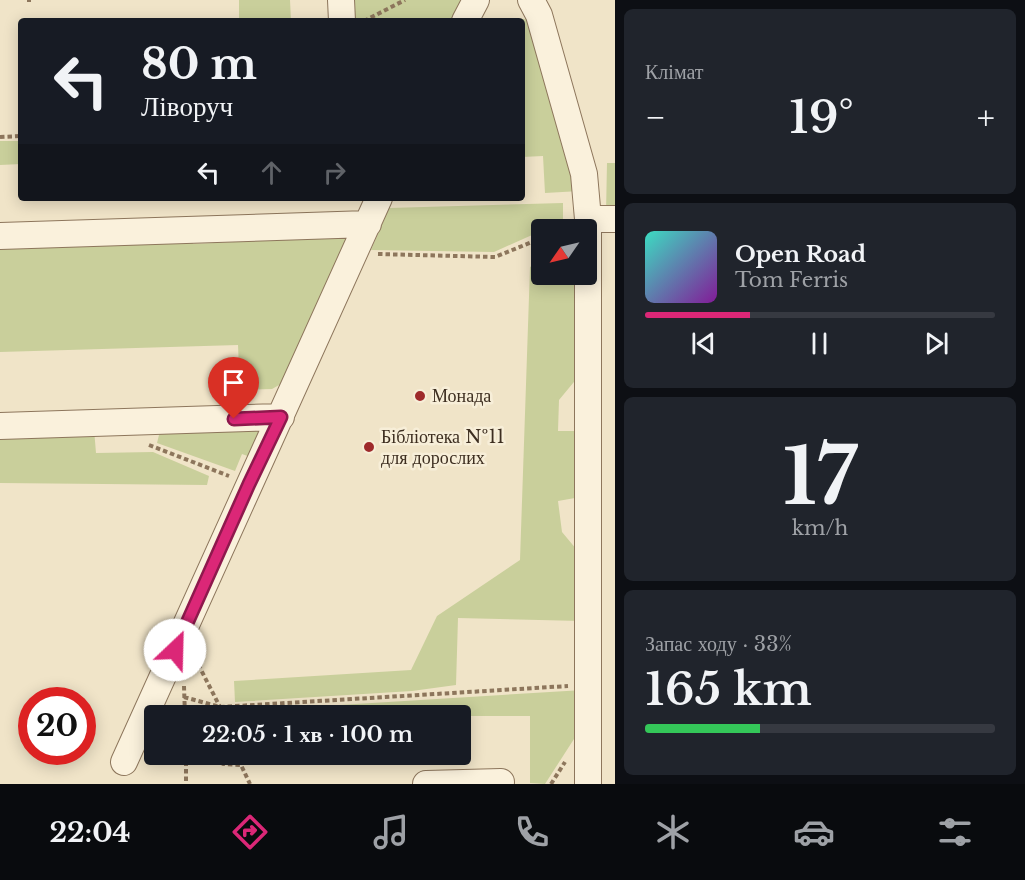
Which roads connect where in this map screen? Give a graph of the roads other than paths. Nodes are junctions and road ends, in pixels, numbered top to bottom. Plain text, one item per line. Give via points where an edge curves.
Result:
1 (341, 0) edge
2 (476, 0) edge
3 (531, 0) edge
4 (342, 18) edge
5 (467, 18) edge
6 (379, 201) edge
7 (588, 219) edge
8 (597, 219) edge
9 (615, 219) edge
10 (368, 224) junction
11 (0, 236) edge
12 (588, 285) edge
13 (281, 417) junction
14 (0, 426) edge
15 (124, 762) dead end
16 (501, 782) dead end
17 (426, 784) edge
18 (588, 784) edge

1 - 4 lane
2 - 5 lane
3 - 7 lane via 539,15 584,174
6 - 10 lane
8 - 9 lane
10 - 11 lane
10 - 13 lane
12 - 18 lane
13 - 14 lane
13 - 15 lane
16 - 17 lane

